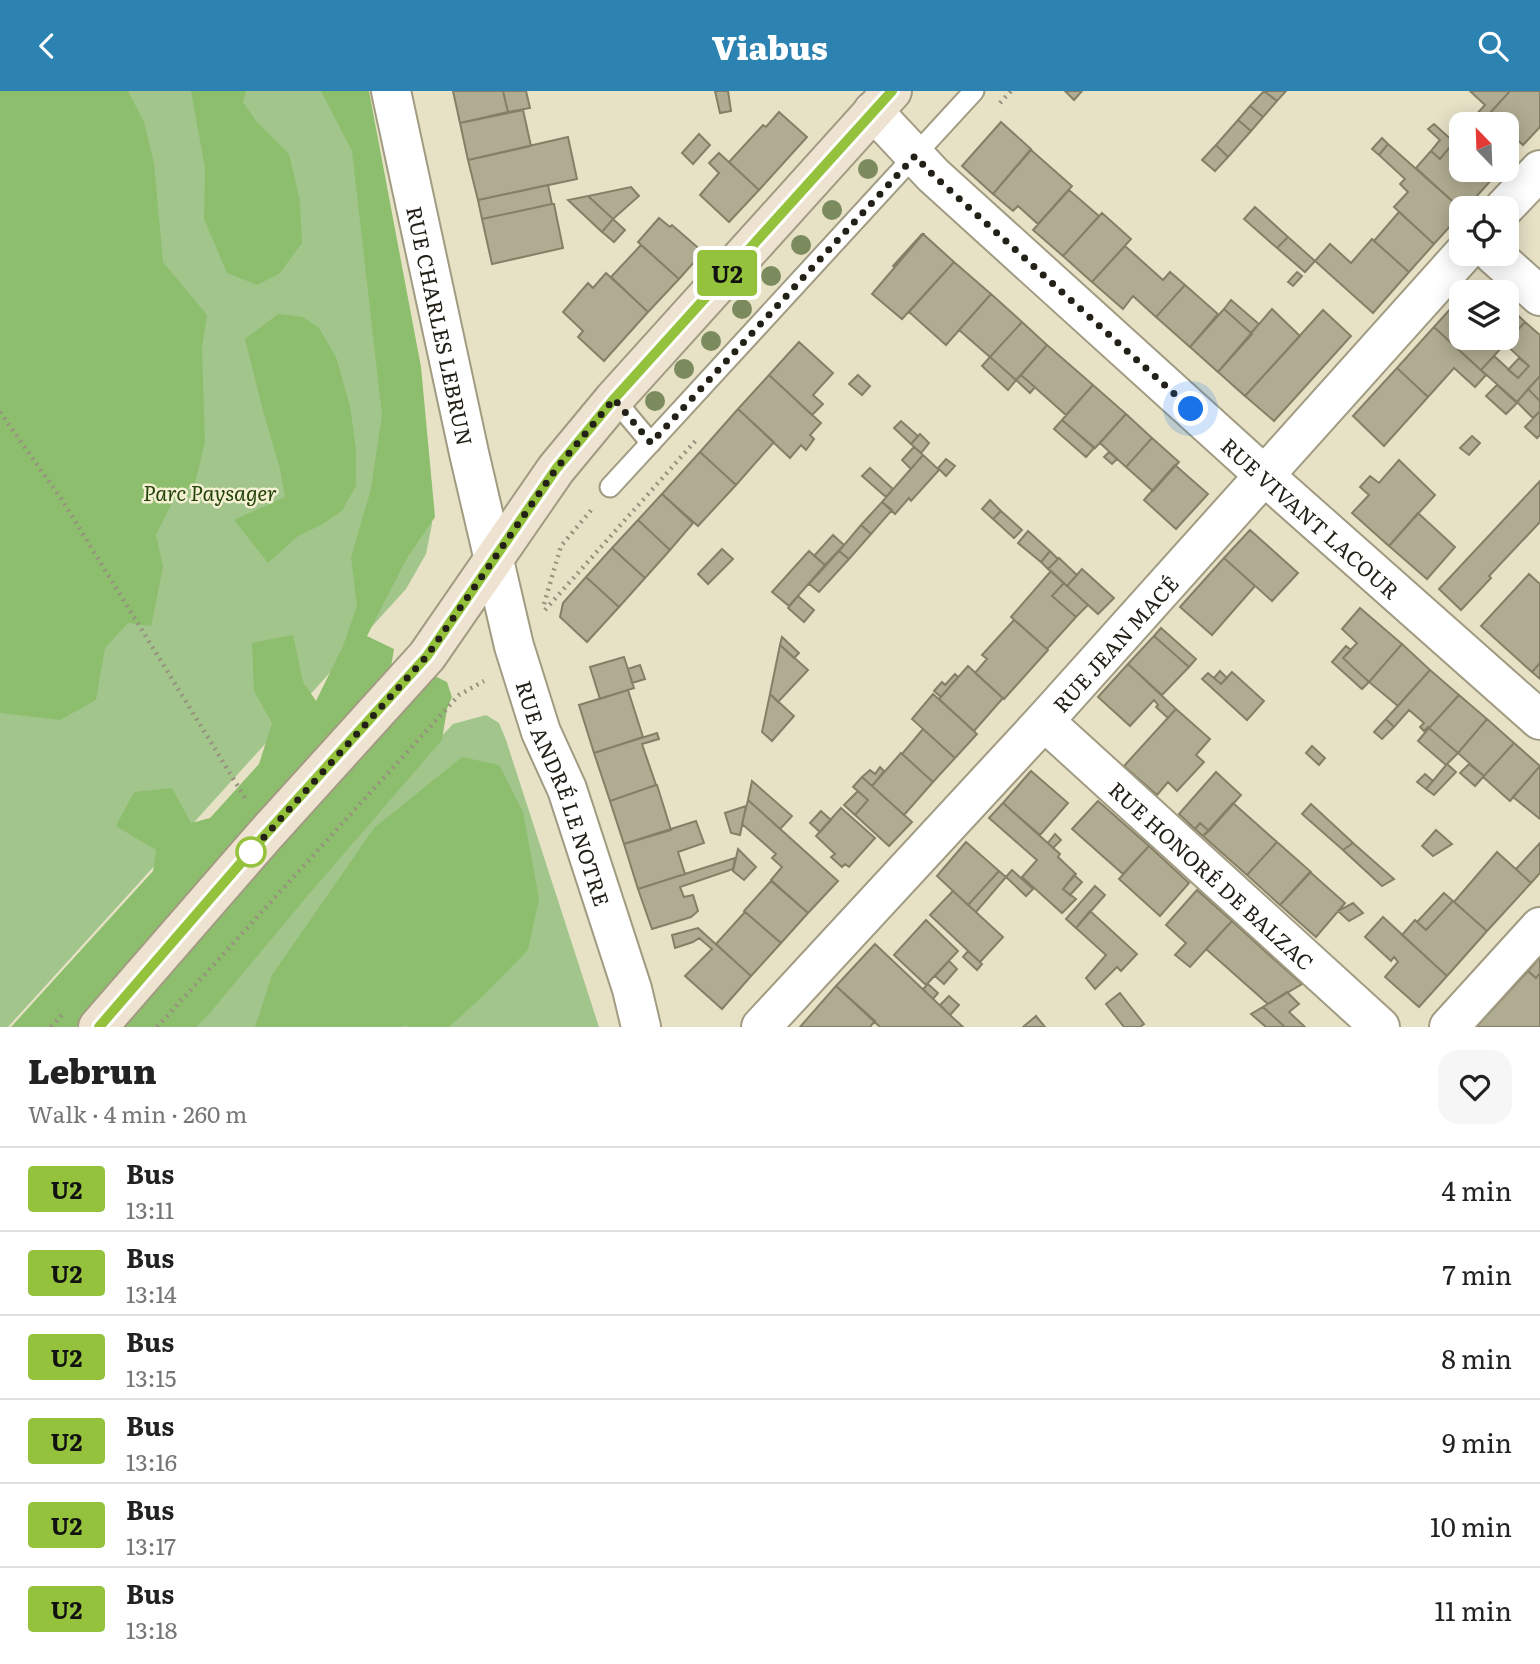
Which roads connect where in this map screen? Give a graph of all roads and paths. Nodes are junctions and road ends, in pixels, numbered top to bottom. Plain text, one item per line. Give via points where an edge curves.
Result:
1 (391, 91) edge
2 (974, 91) edge
3 (882, 101) edge
4 (915, 156) junction
5 (1540, 170) edge
6 (1515, 196) edge
7 (1452, 266) edge
8 (1506, 266) edge
9 (1540, 296) edge
10 (614, 399) junction
11 (0, 412) edge
12 (651, 443) junction
13 (1264, 475) junction
14 (610, 487) joint
15 (493, 559) junction
16 (541, 615) dead end
17 (484, 681) dead end
18 (1540, 720) edge
19 (1044, 721) junction
20 (265, 835) junction
21 (1540, 927) edge
22 (98, 1027) edge
23 (156, 1027) edge
24 (641, 1027) edge
25 (761, 1027) edge
26 (1380, 1027) edge
27 (1449, 1027) edge

1 - 15 street, RUE CHARLES LEBRUN
2 - 4 lane
3 - 4 street, RUE VIVANT LACOUR
3 - 10 main road
4 - 12 lane
4 - 13 street, RUE VIVANT LACOUR
5 - 6 street
7 - 13 street, RUE JEAN MACÉ
8 - 9 street
10 - 12 lane
10 - 15 main road via 563,460
11 - 20 path via 62,500
12 - 14 lane
13 - 18 street, RUE VIVANT LACOUR
13 - 19 street, RUE JEAN MACÉ
14 - 16 path via 561,547
15 - 20 main road via 427,656
15 - 24 street, RUE ANDRÉ LE NOTRE via 517,659 541,732 567,789
17 - 23 path via 459,695
19 - 25 street, RUE JEAN MACÉ
19 - 26 street, RUE HONORÉ DE BALZAC
20 - 22 main road
21 - 27 street

